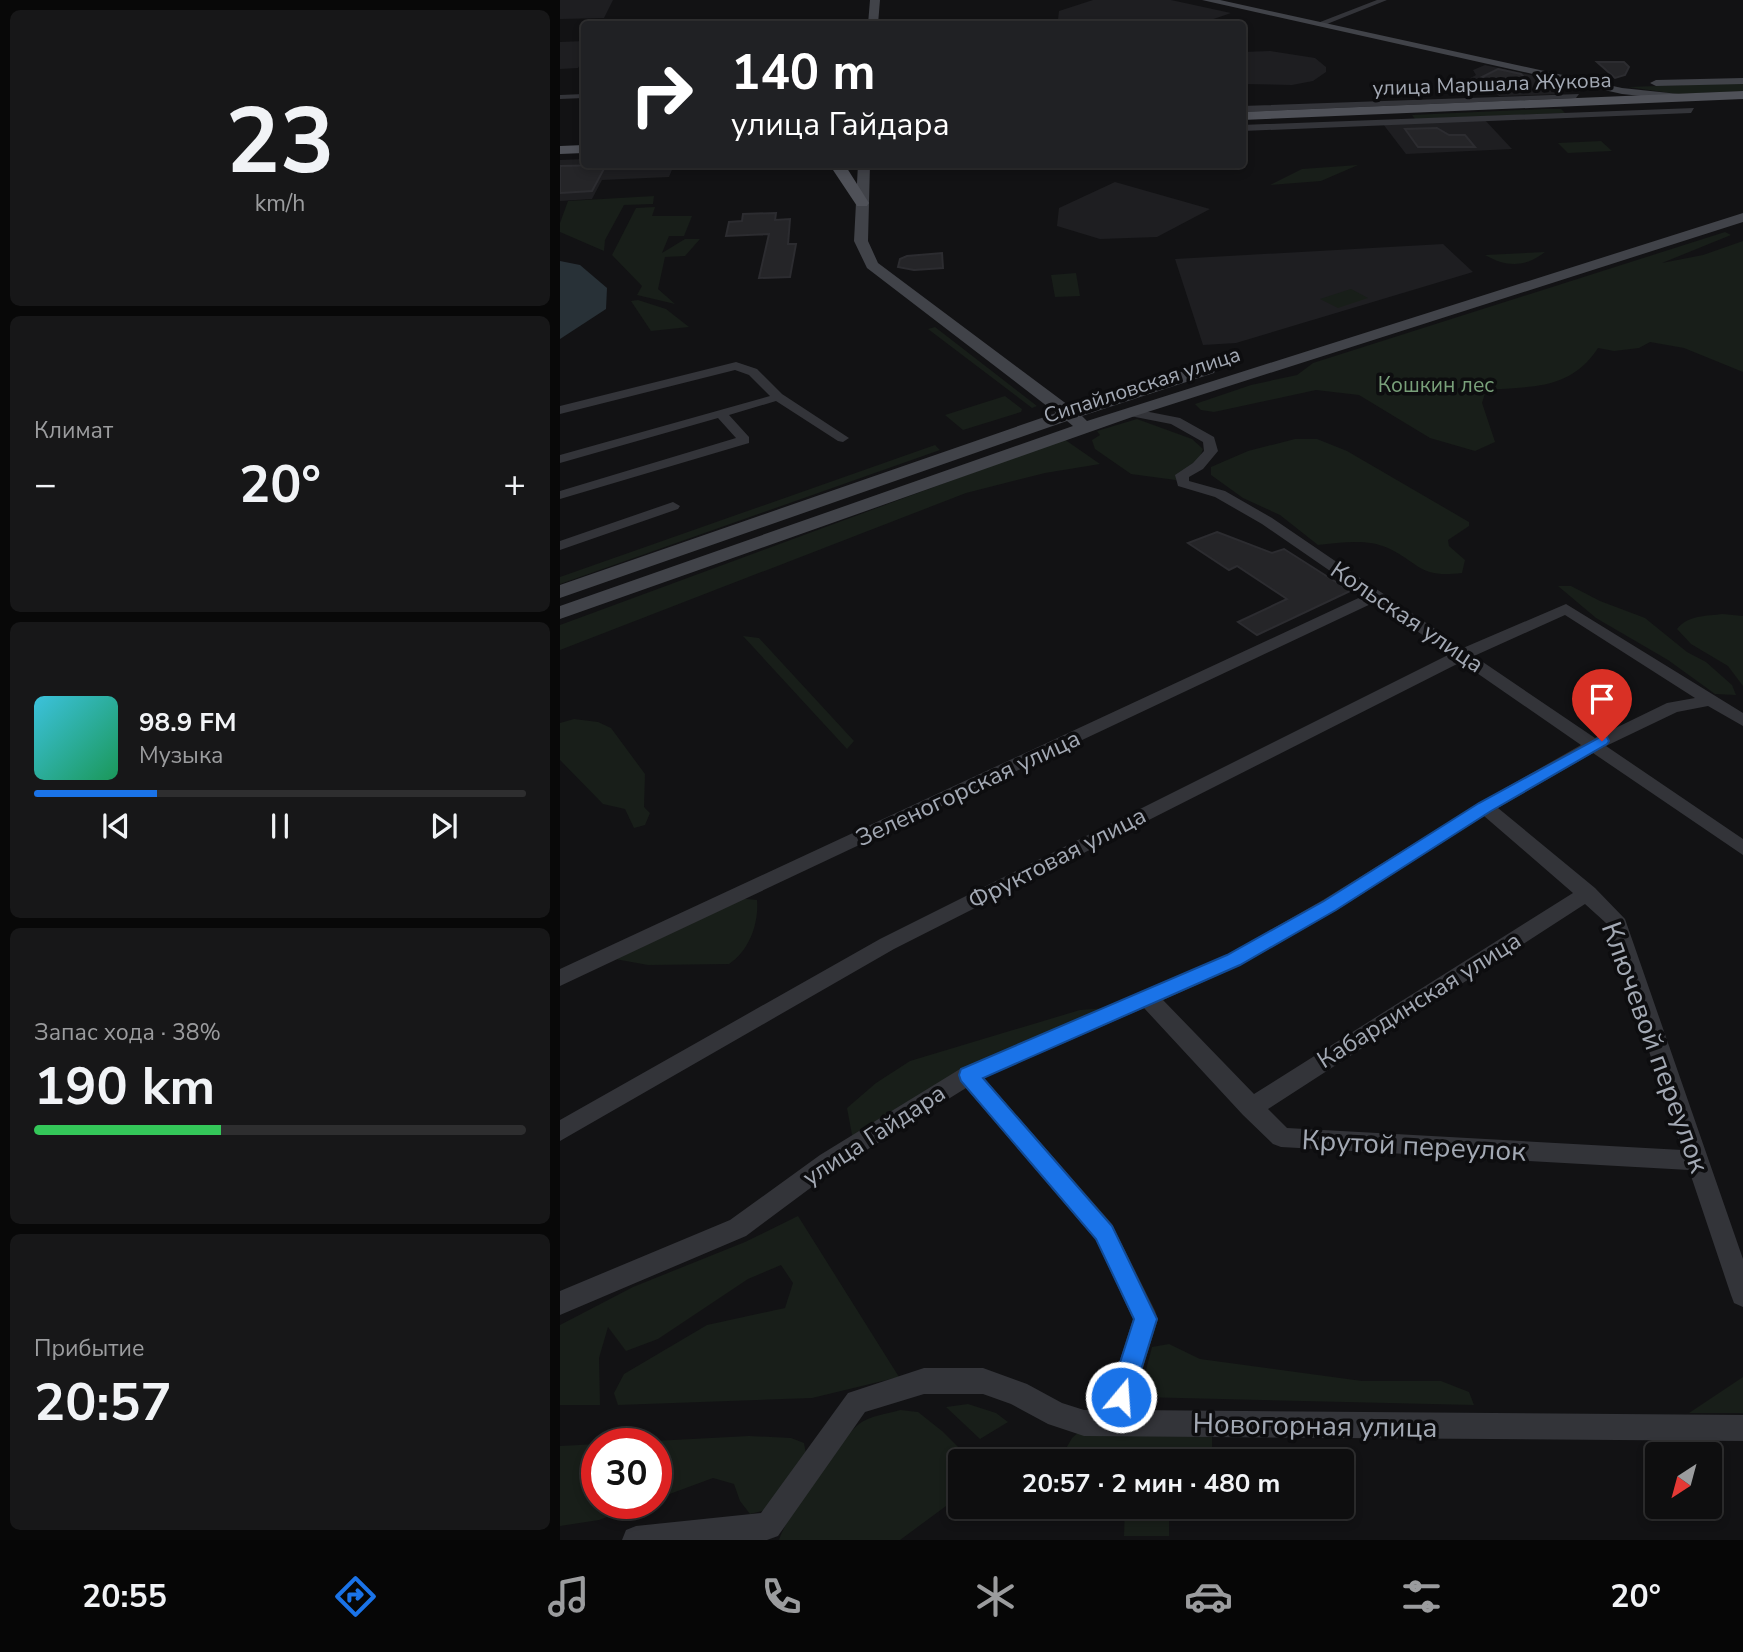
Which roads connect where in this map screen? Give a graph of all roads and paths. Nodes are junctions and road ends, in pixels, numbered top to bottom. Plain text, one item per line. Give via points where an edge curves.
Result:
1 (874, 0) edge
2 (1210, 0) edge
3 (1384, 0) edge
4 (873, 21) edge
5 (1319, 24) junction
6 (1551, 75) junction
7 (1743, 81) edge
8 (1597, 85) junction
9 (581, 96) edge
10 (560, 97) edge
11 (1683, 97) junction
12 (1743, 97) edge
13 (1580, 101) junction
14 (1246, 109) edge
15 (1691, 110) dead end
16 (1246, 118) edge
17 (1246, 128) edge
18 (581, 147) edge
19 (560, 148) edge
20 (841, 168) edge
21 (863, 168) edge
22 (862, 203) junction
23 (1743, 203) edge
24 (1743, 217) edge
25 (1354, 323) dead end
26 (1225, 363) dead end
27 (778, 397) junction
28 (560, 410) edge
29 (1129, 412) junction
30 (720, 413) junction
31 (1077, 420) junction
32 (843, 438) dead end
33 (560, 459) edge
34 (560, 495) edge
35 (673, 506) dead end
36 (560, 546) edge
37 (560, 592) edge
38 (1376, 596) junction
39 (560, 613) edge
40 (1462, 655) junction
41 (1709, 701) junction
42 (1743, 721) edge
43 (1594, 745) junction
44 (1485, 807) junction
45 (1743, 848) edge
46 (1588, 893) junction
47 (560, 978) edge
48 (1148, 998) junction
49 (968, 1075) junction
50 (1251, 1108) junction
51 (560, 1131) edge
52 (1699, 1161) junction
53 (1743, 1295) edge
54 (560, 1303) edge
55 (1113, 1423) junction
56 (1743, 1428) edge
57 (767, 1533) edge
58 (636, 1540) edge

1 - 4 main road
2 - 5 main road
3 - 5 street
5 - 6 main road
6 - 8 main road
6 - 13 main road
7 - 8 main road
8 - 11 main road
8 - 13 main road
9 - 10 street
11 - 12 main road, улица Маршала Жукова
11 - 13 main road, улица Маршала Жукова
12 - 13 main road, улица Маршала Жукова
13 - 14 street via 1493,99
13 - 15 street
13 - 16 main road, улица Маршала Жукова
13 - 17 street
18 - 19 main road
20 - 22 main road
21 - 22 main road
22 - 31 main road via 861,241 872,265
23 - 25 main road
24 - 29 main road, Сипайловская улица
26 - 31 main road, Сипайловская улица
27 - 28 street via 753,372 736,366
27 - 30 street
27 - 32 street
29 - 31 main road, Сипайловская улица
29 - 38 street, Кольская улица via 1175,421 1209,440 1211,451 1182,475 1183,483 1220,494 1250,510
30 - 33 street
30 - 34 street via 744,440
31 - 37 main road, Сипайловская улица via 961,450
31 - 39 main road, Сипайловская улица
35 - 36 street
38 - 40 street, Кольская улица
38 - 47 street, Зеленогорская улица
40 - 41 street, Фруктовая улица via 1566,608
40 - 43 street, Кольская улица
40 - 51 street, Фруктовая улица via 887,944
41 - 42 street
41 - 43 street, улица Гайдара via 1673,707
43 - 44 street, улица Гайдара
43 - 45 street, Кольская улица
44 - 46 street, Ключевой переулок
44 - 48 street, улица Гайдара via 1234,960
46 - 50 street, Кабардинская улица
46 - 52 street, Ключевой переулок via 1615,919
48 - 49 street, улица Гайдара
48 - 50 street, Крутой переулок
49 - 54 street, улица Гайдара via 828,1162 738,1228
49 - 55 street via 1104,1233 1146,1319
50 - 52 street, Крутой переулок via 1280,1137
52 - 53 street, Ключевой переулок
55 - 56 street, Новогорная улица
55 - 57 street, Новогорная улица via 1065,1419 1018,1392 983,1381 924,1381 857,1402
57 - 58 street

